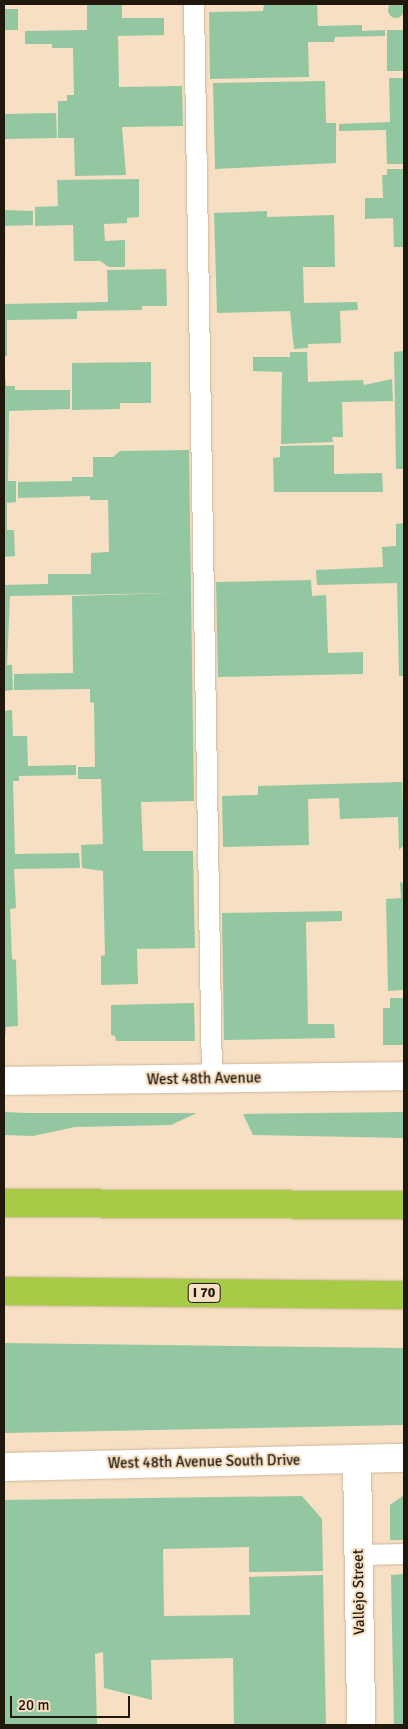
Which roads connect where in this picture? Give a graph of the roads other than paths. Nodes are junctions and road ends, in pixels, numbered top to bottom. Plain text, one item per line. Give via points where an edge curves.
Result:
1 (194, 4) edge
2 (404, 1076) edge
3 (212, 1078) junction
4 (4, 1082) edge
5 (4, 1203) edge
6 (404, 1205) edge
7 (4, 1291) edge
8 (404, 1295) edge
9 (404, 1458) edge
10 (358, 1459) junction
11 (4, 1467) edge
12 (404, 1554) edge
13 (359, 1555) junction
14 (361, 1725) edge

1 - 3 lane
2 - 3 street, West 48th Avenue
3 - 4 street, West 48th Avenue
5 - 6 highway
7 - 8 highway, I 70
9 - 10 street, West 48th Avenue South Drive
10 - 11 street, West 48th Avenue South Drive
10 - 13 street, Vallejo Street
12 - 13 lane
13 - 14 street, Vallejo Street

